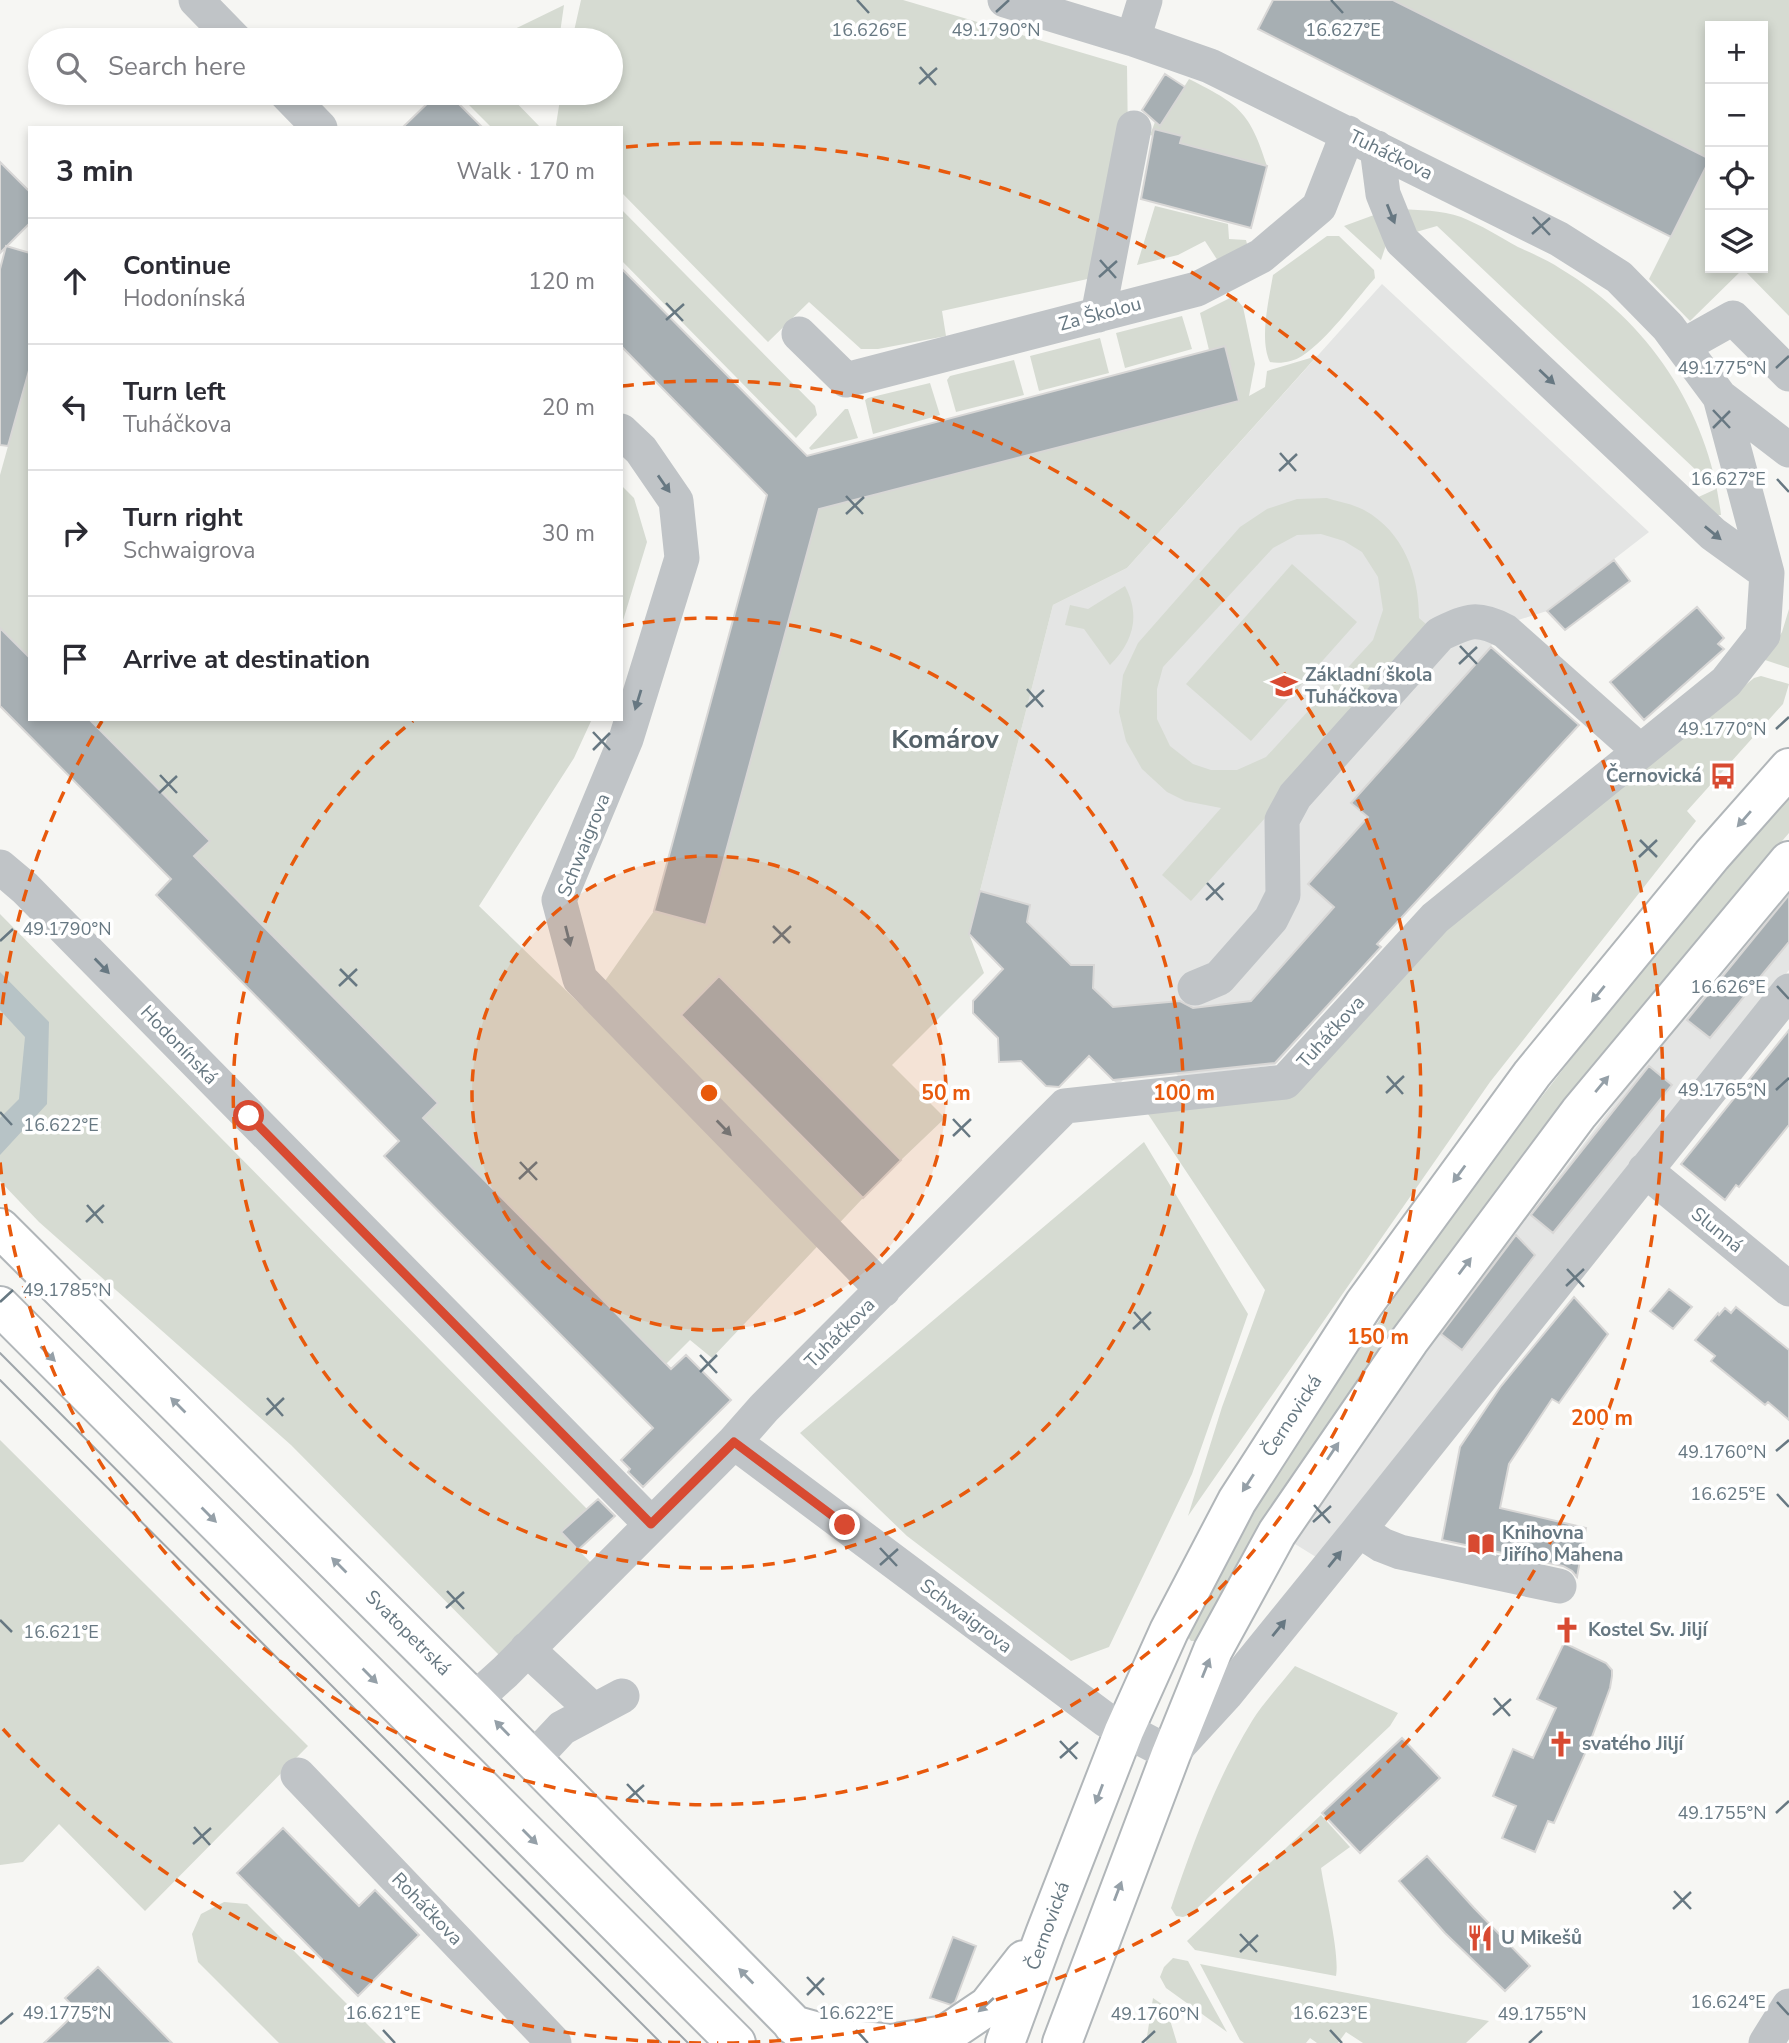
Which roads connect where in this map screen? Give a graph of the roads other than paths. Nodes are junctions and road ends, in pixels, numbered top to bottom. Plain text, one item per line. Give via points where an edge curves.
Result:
1 (196, 0) edge
2 (1005, 0) edge
3 (1145, 0) edge
4 (223, 28) edge
5 (1133, 39) junction
6 (298, 105) edge
7 (318, 126) edge
8 (1134, 128) dead end
9 (1363, 141) junction
10 (1098, 315) junction
11 (799, 334) dead end
12 (1683, 346) junction
13 (1789, 374) edge
14 (1720, 397) junction
15 (623, 433) edge
16 (1789, 450) edge
17 (1767, 573) junction
18 (1640, 751) junction
19 (1789, 768) edge
20 (1789, 861) edge
21 (0, 867) edge
22 (1195, 988) dead end
23 (1789, 991) edge
24 (1645, 1170) junction
25 (0, 1227) edge
26 (1789, 1289) edge
27 (883, 1290) junction
28 (0, 1306) edge
29 (734, 1442) junction
30 (651, 1524) junction
31 (1359, 1530) junction
32 (1559, 1586) dead end
33 (527, 1649) junction
34 (474, 1700) junction
35 (1124, 1731) junction
36 (1171, 1754) junction
37 (533, 1759) junction
38 (298, 1775) dead end
39 (1045, 1934) junction
40 (1099, 1941) junction
41 (1789, 2006) edge
42 (803, 2034) edge
43 (554, 2043) edge
44 (736, 2043) edge
45 (884, 2043) edge
46 (896, 2043) edge
47 (1005, 2043) edge
48 (1062, 2043) edge
49 (1078, 2043) edge
50 (1766, 2043) edge

1 - 4 street
2 - 5 street, Tuháčkova
3 - 5 street
5 - 9 street, Tuháčkova via 1210,66
6 - 7 street
8 - 10 street
9 - 10 street, Za Školou via 1319,207 1261,256 1197,289
9 - 12 street, Tuháčkova via 1569,245 1619,277
9 -> 17 street via 1402,241 1713,534
10 - 11 street, Za Školou via 846,380
12 - 13 street via 1733,318
12 - 14 street, Tuháčkova
14 - 16 street, Tuháčkova
14 - 17 street, Tuháčkova
15 -> 27 street, Schwaigrova via 641,450 676,500 682,558 626,739 559,900 580,979
17 - 18 street, Tuháčkova via 1763,635 1726,682
18 - 22 street via 1505,631 1470,620 1440,634 1295,796 1282,820 1283,895 1271,919 1219,978
18 - 27 street, Tuháčkova via 1435,918 1285,1082 1065,1106
19 -> 35 main road, Černovická via 1532,1074 1364,1304 1237,1501 1169,1631
36 -> 20 main road via 1213,1650 1277,1533 1409,1341 1579,1113
21 -> 30 street, Hodonínská
23 - 24 street
24 - 26 street, Slunná
24 - 31 street
34 -> 25 main road, Svatopetrská
27 - 29 street, Tuháčkova
28 -> 44 main road
29 - 30 street, Tuháčkova
29 - 35 street, Schwaigrova
30 - 33 street, Tuháčkova
31 - 32 street via 1400,1552
36 -> 31 street via 1226,1694
33 - 34 street, Tuháčkova
33 - 37 street via 608,1703 562,1728
37 -> 34 main road, Svatopetrská
35 - 36 street, Schwaigrova
35 -> 39 main road, Černovická
40 -> 36 main road
42 -> 37 main road, Svatopetrská
38 - 43 street, Roháčkova
39 -> 46 main road via 988,2006 945,2035
39 - 47 main road, Černovická
40 - 48 main road
40 - 49 main road
41 - 50 street
42 - 45 main road

